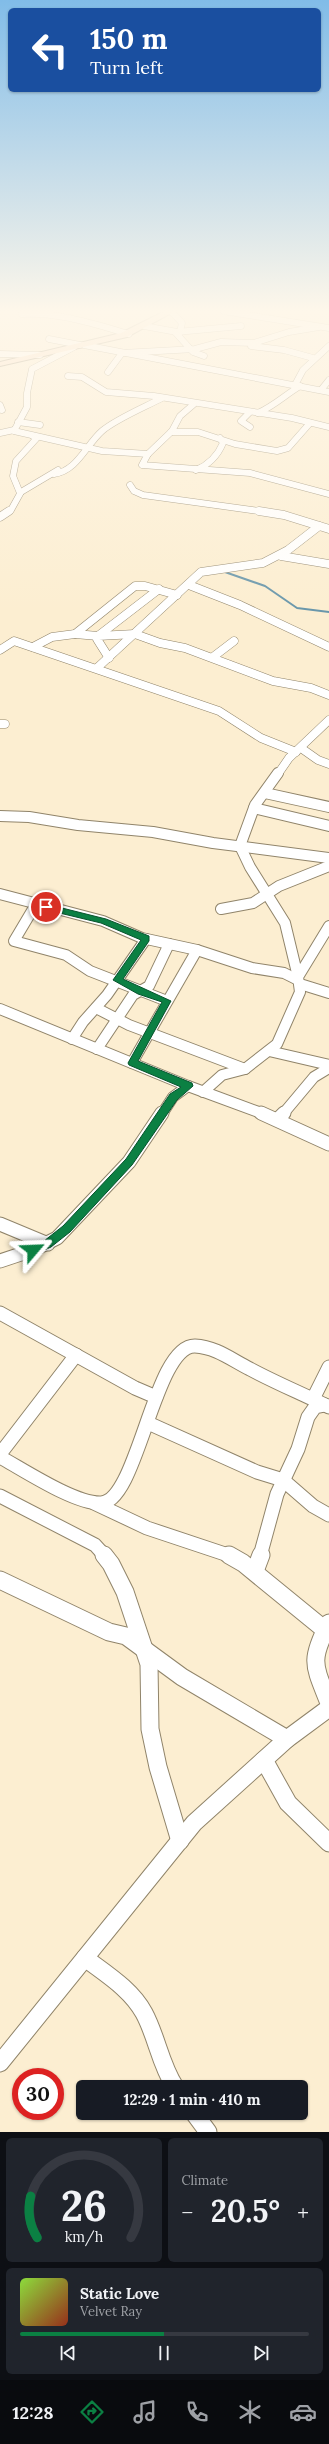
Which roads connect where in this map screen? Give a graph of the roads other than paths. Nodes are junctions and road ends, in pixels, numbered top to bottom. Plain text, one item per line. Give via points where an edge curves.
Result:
1 (25, 410) edge
2 (139, 410) edge
3 (186, 410) edge
4 (237, 410) edge
5 (266, 410) edge
6 (268, 410) edge
7 (253, 413) junction
8 (271, 416) junction
9 (18, 422) junction
10 (310, 423) junction
11 (40, 425) dead end
12 (250, 426) dead end
13 (329, 427) edge
14 (14, 430) junction
15 (172, 430) junction
16 (0, 433) edge
17 (33, 436) junction
18 (220, 438) junction
19 (73, 444) junction
20 (89, 448) junction
21 (102, 451) junction
22 (148, 454) junction
23 (80, 457) junction
24 (193, 470) junction
25 (180, 476) dead end
26 (130, 485) dead end
27 (20, 494) junction
28 (329, 494) edge
29 (0, 517) edge
30 (319, 526) junction
31 (329, 529) edge
32 (280, 556) junction
33 (329, 557) edge
34 (326, 564) edge
35 (189, 584) junction
36 (159, 589) junction
37 (177, 595) junction
38 (75, 634) junction
39 (135, 634) junction
40 (98, 636) junction
41 (234, 641) dead end
42 (33, 647) junction
43 (329, 647) edge
44 (0, 650) edge
45 (213, 657) junction
46 (109, 658) junction
47 (97, 668) junction
48 (329, 695) edge
49 (329, 720) edge
50 (299, 750) junction
51 (329, 764) edge
52 (265, 793) junction
53 (329, 807) edge
54 (254, 808) junction
55 (5, 816) edge
56 (0, 826) edge
57 (329, 826) edge
58 (240, 846) junction
59 (329, 858) edge
60 (329, 866) edge
61 (0, 894) edge
62 (267, 894) junction
63 (36, 904) junction
64 (221, 909) dead end
65 (329, 926) edge
66 (146, 938) junction
67 (169, 944) junction
68 (197, 950) junction
69 (118, 980) junction
70 (299, 980) junction
71 (141, 992) junction
72 (329, 993) edge
73 (167, 1001) junction
74 (96, 1008) junction
75 (0, 1009) edge
76 (116, 1020) junction
77 (151, 1033) junction
78 (72, 1039) junction
79 (97, 1049) junction
80 (269, 1051) junction
81 (132, 1063) junction
82 (329, 1066) edge
83 (245, 1070) junction
84 (188, 1086) junction
85 (203, 1092) junction
86 (278, 1119) junction
87 (329, 1144) edge
88 (0, 1224) edge
89 (48, 1244) junction
90 (0, 1261) edge
91 (0, 1313) edge
92 (76, 1355) junction
93 (329, 1367) edge
94 (156, 1397) junction
95 (322, 1404) edge
96 (148, 1423) junction
97 (0, 1455) edge
98 (283, 1480) junction
99 (0, 1496) edge
100 (93, 1502) junction
101 (329, 1515) edge
102 (255, 1571) junction
103 (0, 1580) edge
104 (327, 1627) edge
105 (145, 1652) junction
106 (329, 1703) edge
107 (329, 1708) edge
108 (287, 1739) junction
109 (264, 1760) junction
110 (180, 1841) junction
111 (329, 1843) edge
112 (86, 1958) junction
113 (0, 2063) edge
114 (171, 2080) edge
115 (199, 2120) edge
116 (208, 2132) edge

1 - 9 street
2 - 20 street via 105,429
3 - 15 street
4 - 7 street
5 - 7 street
6 - 8 street
7 - 8 street
7 - 12 street via 241,420
8 - 10 street
9 - 11 street
9 - 14 street
10 - 13 street
10 - 18 street via 288,448 283,450 255,448
14 - 16 street
14 - 17 street
15 - 18 street via 198,432
15 - 22 street
17 - 19 street
17 - 27 street via 36,439 16,461 13,472
18 - 24 street via 222,447 209,461
19 - 20 street
19 - 23 street
20 - 21 street
20 - 23 street
21 - 22 street
21 - 23 street
22 - 24 street via 142,464 144,466
23 - 27 street
24 - 25 street
24 - 28 street via 250,473
26 - 30 street via 134,491 143,495 284,515
27 - 29 street via 11,510
30 - 31 street
30 - 32 street
32 - 34 street
32 - 35 street via 254,566 217,567 196,575
33 - 34 street
35 - 37 street
35 - 43 street
36 - 37 street
36 - 38 street via 138,586 131,588
36 - 40 street
37 - 39 street
38 - 40 street
38 - 42 street via 52,637
39 - 40 street
39 - 45 street
39 - 46 street
40 - 46 street via 97,639
41 - 45 street
42 - 44 street via 14,641
42 - 47 street
45 - 48 street via 273,681 311,688
46 - 47 street
47 - 50 street via 219,712 261,738
49 - 50 street
50 - 51 street
50 - 52 street via 289,758
52 - 53 street
52 - 54 street
54 - 57 street
54 - 58 street
55 - 56 street
55 - 58 street via 153,832
58 - 59 street
58 - 62 street
60 - 62 street via 279,886
61 - 63 street
62 - 64 street via 253,903
62 - 70 street via 285,923
63 - 66 street via 103,921
63 - 69 street via 14,941 66,955 90,971
65 - 70 street
66 - 67 street
66 - 69 street
67 - 68 street
67 - 71 street via 149,986
68 - 70 street via 252,968 284,973
68 - 73 street
69 - 71 street
69 - 74 street
70 - 72 street
70 - 80 street via 300,992 289,1020 277,1044
71 - 73 street
71 - 76 street via 133,995
73 - 77 street
74 - 76 street
74 - 78 street
75 - 78 street
76 - 77 street
76 - 79 street
77 - 81 street
77 - 83 street
78 - 79 street
79 - 81 street
80 - 82 street
80 - 83 street
81 - 84 street
82 - 86 street via 308,1082 296,1100
83 - 85 street via 222,1074
84 - 85 street
84 - 89 street via 173,1097 129,1162 66,1229
85 - 86 street
86 - 87 street
88 - 89 street
89 - 90 street
91 - 92 street
92 - 94 street
92 - 97 street
93 - 95 street
94 - 95 street via 178,1355 182,1350 195,1346 221,1352
94 - 96 street
95 - 98 street via 310,1412 298,1449
96 - 98 street via 257,1472
96 - 100 street via 140,1435 127,1474 116,1495 101,1503
97 - 100 street via 63,1491
98 - 101 street
98 - 102 street via 272,1508 266,1540
99 - 105 street via 99,1548 111,1564 125,1592
100 - 102 street via 147,1528 228,1555
102 - 104 street
103 - 105 street via 109,1632 126,1636
104 - 106 street via 313,1658
105 - 108 street via 239,1713
105 - 110 street via 151,1675 148,1700 150,1729 158,1767
107 - 108 street
108 - 109 street
109 - 110 street via 194,1823
109 - 111 street via 288,1803
110 - 112 street
112 - 113 street
112 - 114 street via 115,1982 143,2012 152,2031 159,2061
115 - 116 street

